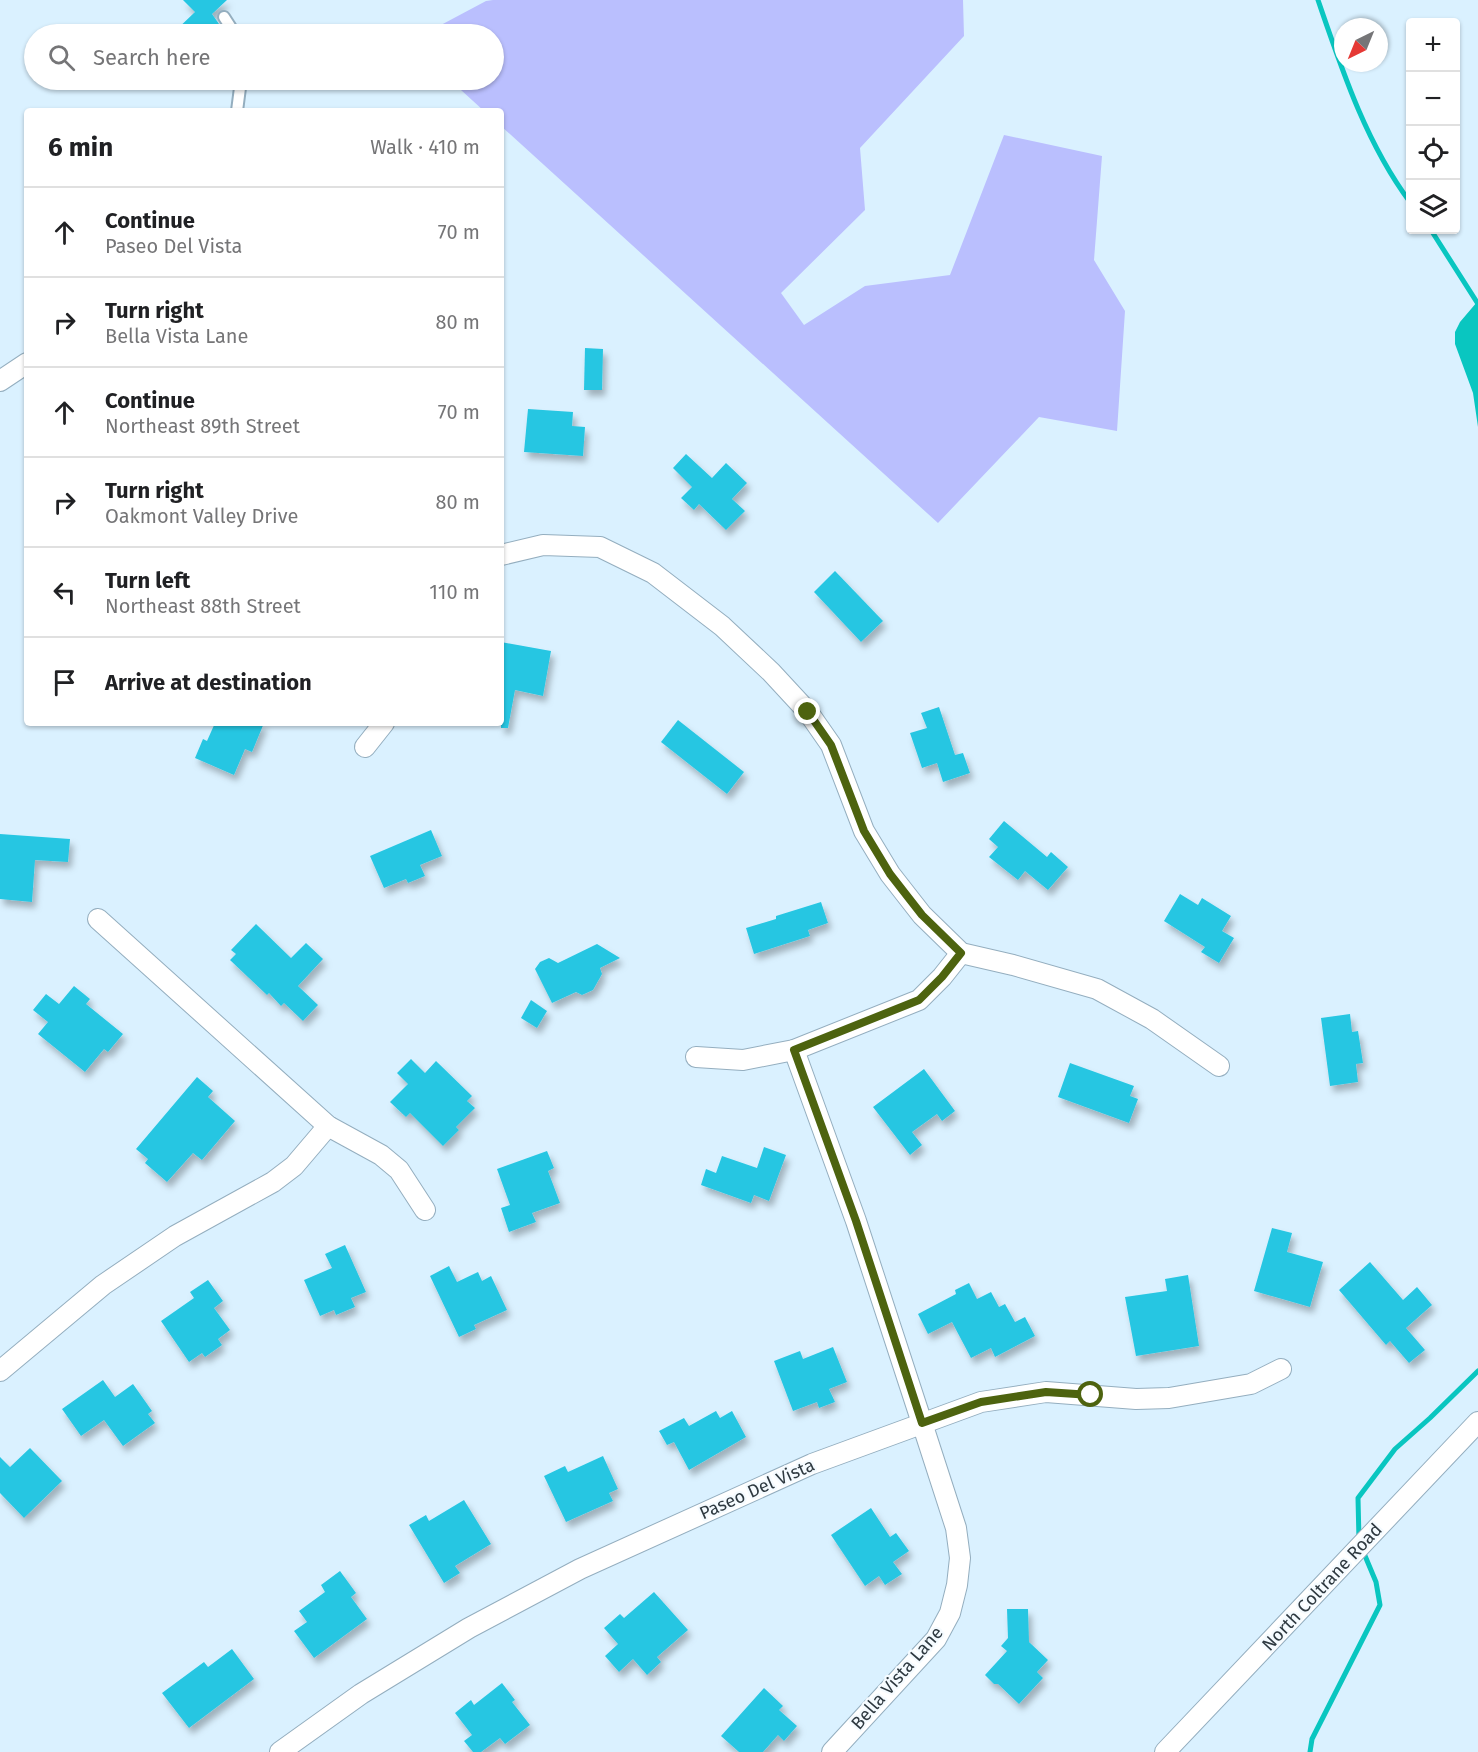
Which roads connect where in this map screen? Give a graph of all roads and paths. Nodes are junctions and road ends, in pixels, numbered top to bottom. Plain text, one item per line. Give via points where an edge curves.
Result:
1 (224, 17) dead end
2 (229, 24) edge
3 (240, 90) edge
4 (237, 108) edge
5 (24, 365) edge
6 (0, 381) edge
7 (504, 554) edge
8 (382, 726) edge
9 (365, 747) dead end
10 (98, 919) dead end
11 (961, 953) junction
12 (794, 1050) junction
13 (696, 1057) dead end
14 (1219, 1066) dead end
15 (328, 1126) junction
16 (426, 1210) dead end
17 (1281, 1369) dead end
18 (0, 1371) edge
19 (1478, 1422) edge
20 (922, 1423) junction
21 (280, 1752) edge
22 (832, 1752) edge
23 (1165, 1752) edge

1 - 2 lane
3 - 4 lane
5 - 6 street
7 - 11 street via 543,545 600,547 653,573 722,626 808,712 831,745 864,831 890,874 922,915
8 - 9 street
10 - 15 street
11 - 12 street via 919,1000
11 - 14 street via 1097,989 1152,1019
12 - 13 street via 743,1059
12 - 20 street, Bella Vista Lane via 856,1221
15 - 16 street via 381,1155 399,1170
15 - 18 street via 294,1166 273,1182 175,1236 111,1279
17 - 20 street, Paseo Del Vista via 1251,1384 1169,1398 1046,1392 981,1402
19 - 23 street, North Coltrane Road
20 - 21 street, Paseo Del Vista via 812,1464 579,1569 469,1628 361,1694
20 - 22 street, Bella Vista Lane via 956,1528 960,1558 950,1613 936,1639

